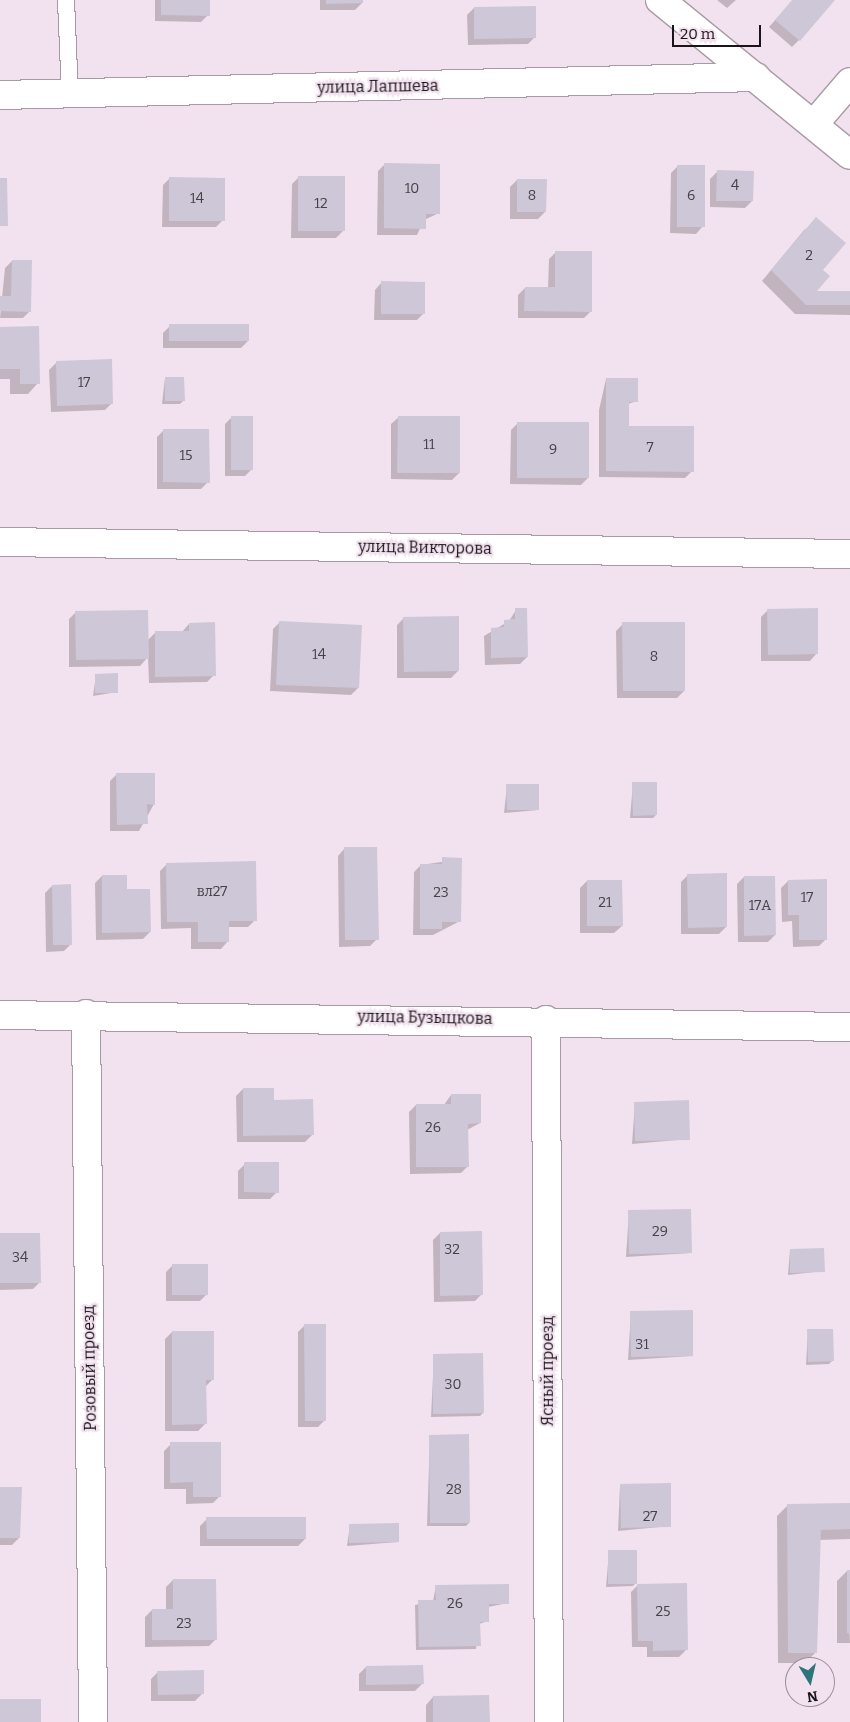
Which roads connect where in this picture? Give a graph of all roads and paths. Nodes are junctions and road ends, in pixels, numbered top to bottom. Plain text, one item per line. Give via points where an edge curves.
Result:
1 (66, 0) edge
2 (660, 0) edge
3 (756, 77) junction
4 (850, 82) edge
5 (70, 94) junction
6 (0, 95) edge
7 (814, 124) junction
8 (850, 155) edge
9 (0, 542) edge
10 (850, 554) edge
11 (86, 1014) junction
12 (0, 1015) edge
13 (546, 1020) junction
14 (850, 1027) edge
15 (93, 1722) edge
16 (549, 1722) edge

1 - 5 lane
2 - 3 street
3 - 5 street, улица Лапшева
3 - 7 street
4 - 7 street
5 - 6 street, улица Лапшева
7 - 8 street
9 - 10 street, улица Викторова
11 - 12 street, улица Бузыцкова
11 - 13 street, улица Бузыцкова
11 - 15 street, Розовый проезд
13 - 14 street, улица Бузыцкова
13 - 16 street, Ясный проезд

